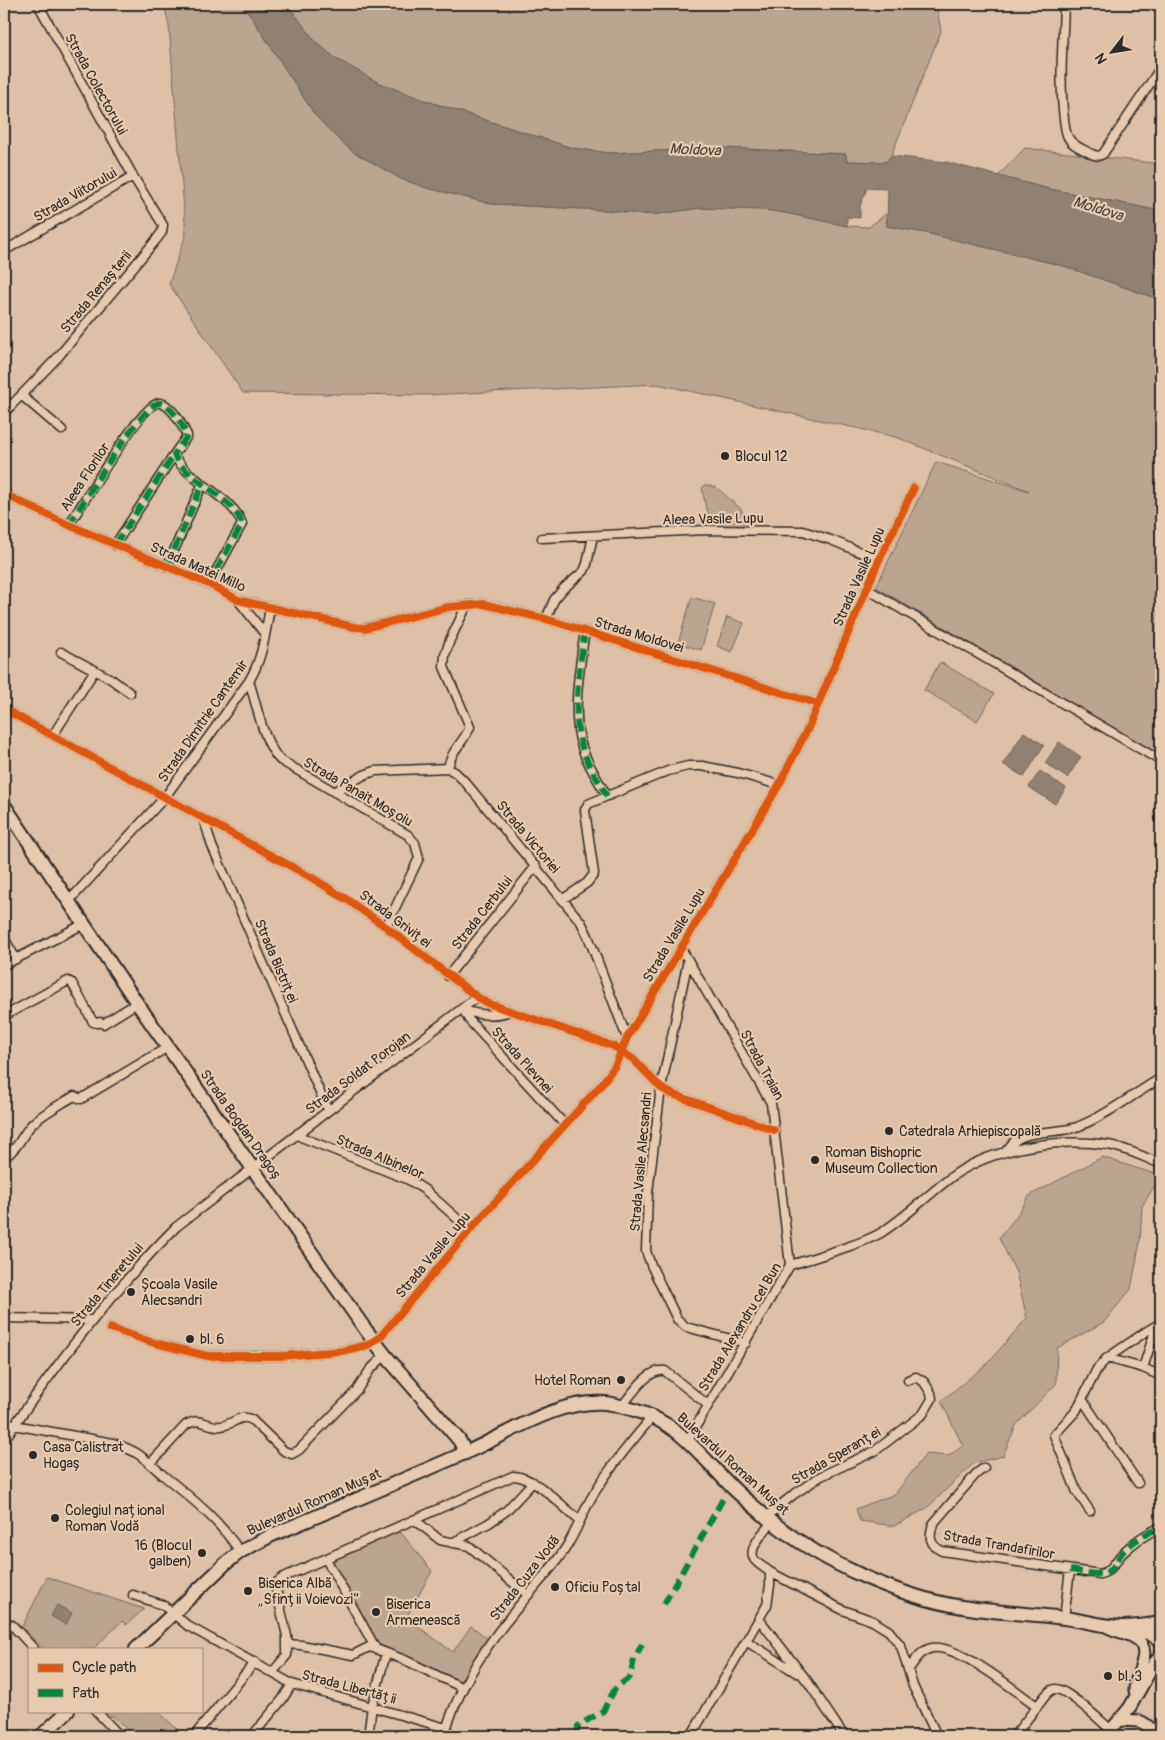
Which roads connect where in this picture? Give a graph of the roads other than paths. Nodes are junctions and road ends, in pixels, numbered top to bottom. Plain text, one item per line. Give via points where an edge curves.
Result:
1 (38, 4) edge
2 (1064, 4) edge
3 (1161, 67) edge
4 (133, 176) junction
5 (4, 251) edge
6 (21, 395) junction
7 (4, 413) edge
8 (62, 430) dead end
9 (174, 455) junction
10 (202, 485) junction
11 (914, 488) dead end
12 (4, 494) edge
13 (69, 525) junction
14 (592, 536) junction
15 (542, 538) dead end
16 (116, 545) junction
17 (879, 560) junction
18 (167, 567) junction
19 (208, 584) junction
20 (867, 589) junction
21 (238, 600) junction
22 (467, 605) junction
23 (449, 607) joint
24 (270, 608) junction
25 (546, 618) junction
26 (585, 631) junction
27 (265, 634) junction
28 (61, 652) dead end
29 (95, 670) junction
30 (249, 682) junction
31 (130, 693) dead end
32 (818, 704) junction
33 (4, 709) edge
34 (53, 735) junction
35 (1161, 761) edge
36 (448, 768) junction
37 (779, 785) junction
38 (334, 792) junction
39 (607, 796) junction
40 (164, 797) junction
41 (4, 805) edge
42 (1161, 809) edge
43 (204, 820) junction
44 (1161, 821) edge
45 (536, 866) junction
46 (563, 899) junction
47 (69, 901) junction
48 (84, 924) junction
49 (386, 927) junction
50 (4, 938) edge
51 (681, 948) junction
52 (16, 959) junction
53 (688, 960) junction
54 (4, 965) edge
55 (448, 976) junction
56 (477, 997) junction
57 (137, 1003) junction
58 (463, 1009) junction
59 (510, 1011) junction
60 (4, 1016) edge
61 (627, 1038) junction
62 (168, 1047) junction
63 (622, 1051) junction
64 (1161, 1078) edge
65 (661, 1088) junction
66 (329, 1110) junction
67 (565, 1125) junction
68 (774, 1130) junction
69 (298, 1133) junction
70 (1004, 1152) junction
71 (4, 1158) edge
72 (1161, 1164) edge
73 (253, 1167) junction
74 (470, 1230) junction
75 (790, 1266) junction
76 (4, 1318) edge
77 (92, 1320) junction
78 (1160, 1324) edge
79 (110, 1328) dead end
80 (374, 1341) junction
81 (746, 1343) junction
82 (385, 1355) junction
83 (1107, 1358) junction
84 (1143, 1368) junction
85 (1161, 1376) edge
86 (908, 1380) dead end
87 (1082, 1399) junction
88 (708, 1405) junction
89 (622, 1406) junction
90 (653, 1416) junction
91 (4, 1420) edge
92 (14, 1425) junction
93 (4, 1440) edge
94 (688, 1440) junction
95 (466, 1453) junction
96 (150, 1464) junction
97 (984, 1468) dead end
98 (532, 1482) junction
99 (1138, 1483) dead end
100 (1090, 1511) dead end
101 (769, 1519) junction
102 (415, 1520) junction
103 (580, 1521) junction
104 (1161, 1527) edge
105 (452, 1543) junction
106 (240, 1552) junction
107 (326, 1559) junction
108 (1070, 1570) junction
109 (770, 1572) junction
110 (133, 1595) dead end
111 (528, 1595) junction
112 (173, 1614) junction
113 (1064, 1618) junction
114 (759, 1619) junction
115 (4, 1622) edge
116 (1161, 1623) edge
117 (1104, 1625) junction
118 (1123, 1627) junction
119 (1161, 1640) edge
120 (746, 1641) junction
121 (287, 1644) junction
122 (33, 1648) edge
123 (137, 1648) edge
124 (376, 1649) junction
125 (386, 1653) junction
126 (1161, 1655) edge
127 (255, 1662) junction
128 (1161, 1667) edge
129 (909, 1668) junction
130 (272, 1673) junction
131 (1148, 1674) junction
132 (808, 1682) junction
133 (292, 1684) junction
134 (463, 1688) junction
135 (1136, 1698) junction
136 (372, 1706) junction
137 (1036, 1706) junction
138 (67, 1712) edge
139 (97, 1712) edge
140 (1119, 1720) junction
141 (446, 1728) junction
142 (1108, 1733) edge
143 (41, 1736) edge
144 (120, 1736) edge
145 (194, 1736) edge
146 (252, 1736) edge
147 (368, 1736) edge
148 (444, 1736) edge
149 (691, 1736) edge
150 (844, 1736) edge
151 (937, 1736) edge
152 (1014, 1736) edge
153 (1159, 1736) edge

1 - 4 street, Strada Colectorului
2 - 3 street via 1062,105 1067,135 1080,148 1093,155 1103,154
4 - 5 street, Strada Viitorului
4 - 6 street, Strada Renașterii via 160,219 162,232 58,358
6 - 7 street, Strada Renașterii
6 - 8 street
9 - 10 street
9 - 13 street, Aleea Florilor via 187,434 170,410 156,403 122,442
9 - 16 street
10 - 18 street
10 - 19 street via 234,508 242,524
11 - 17 street, Strada Vasile Lupu
12 - 13 street, Strada Matei Millo
13 - 16 street, Strada Matei Millo
14 - 15 street, Aleea Vasile Lupu
14 - 17 street, Aleea Vasile Lupu via 706,530 803,531
14 - 25 street via 584,571 554,600
16 - 18 street, Strada Matei Millo
17 - 20 street, Strada Vasile Lupu
18 - 19 street, Strada Matei Millo
19 - 21 street, Strada Matei Millo
20 - 32 street, Strada Vasile Lupu
20 - 35 street
21 - 24 street, Strada Matei Millo
21 - 27 street, Strada Matei Millo
22 - 23 street, Strada Moldovei
22 - 25 street, Strada Moldovei via 484,604
22 - 36 street via 450,640 444,667 470,727 459,742
23 - 24 street, Strada Matei Millo via 365,628
24 - 27 street, Strada Dimitrie Cantemir
25 - 26 street, Strada Moldovei
26 - 32 street, Strada Moldovei
26 - 39 street via 577,694 579,736 586,757
27 - 30 street, Strada Dimitrie Cantemir via 260,661
28 - 29 street
29 - 31 street
29 - 34 street
30 - 38 street, Strada Panait Moșoiu via 275,754 287,765
30 - 40 street, Strada Dimitrie Cantemir
32 - 37 street, Strada Vasile Lupu
33 - 34 street, Strada Griviței
34 - 40 street, Strada Griviței
36 - 38 street via 375,771
36 - 45 street, Strada Victoriei via 466,783
37 - 39 street via 738,773 688,766
37 - 51 street, Strada Vasile Lupu
38 - 49 street, Strada Panait Moșoiu via 408,835 418,849 419,858
39 - 46 street via 588,804 585,810 594,874
40 - 43 street, Strada Griviței
40 - 47 street, Strada Dimitrie Cantemir
41 - 47 main road, Strada Bogdan Dragoș
42 - 44 street
43 - 49 street, Strada Griviței via 314,879
43 - 66 street, Strada Bistriței via 212,846
45 - 46 street, Strada Victoriei
45 - 55 street, Strada Cerbului
46 - 61 street, Strada Victoriei via 588,936
47 - 48 main road, Strada Bogdan Dragoș
48 - 52 street
48 - 57 main road, Strada Bogdan Dragoș
49 - 55 street, Strada Griviței
50 - 52 street
51 - 53 street, Strada Traian
51 - 61 street, Strada Vasile Lupu
52 - 54 street
53 - 65 street, Strada Vasile Alecsandri
53 - 68 street, Strada Traian via 771,1103
55 - 56 street, Strada Griviței
56 - 58 street, Strada Soldat Porojan
56 - 59 street, Strada Griviței
57 - 60 street via 103,1024 93,1022 68,981
57 - 62 main road, Strada Bogdan Dragoș
58 - 59 street, Strada Griviței via 471,1013 503,1014
58 - 66 street, Strada Soldat Porojan
58 - 67 street, Strada Plevnei via 469,1020
59 - 63 street, Strada Griviței
61 - 63 street, Strada Vasile Lupu
62 - 71 street via 81,1099 74,1096 38,1119
62 - 73 main road, Strada Bogdan Dragoș
63 - 65 street, Strada Griviței
63 - 67 street, Strada Vasile Lupu via 615,1066
64 - 70 street via 1076,1127 1017,1139
65 - 68 street, Strada Griviței
65 - 81 street, Strada Vasile Alecsandri via 648,1192 646,1250 651,1265 677,1319 686,1327
66 - 69 street, Strada Soldat Porojan
67 - 74 street, Strada Vasile Lupu
68 - 75 street, Strada Traian
69 - 73 street, Strada Soldat Porojan
69 - 74 street, Strada Albinelor via 301,1137 409,1180
70 - 72 street, Strada Alexandru cel Bun via 1040,1145 1093,1144 1122,1148
70 - 75 street, Strada Alexandru cel Bun via 981,1160 955,1175 878,1235
73 - 77 street, Strada Tineretului via 176,1227
73 - 80 main road, Strada Bogdan Dragoș
74 - 80 street, Strada Vasile Lupu via 382,1336
75 - 81 street, Strada Alexandru cel Bun
76 - 77 street
77 - 92 street, Strada Tineretului
78 - 83 street
78 - 84 street
79 - 80 street via 207,1356 281,1356 342,1351
80 - 82 main road, Strada Bogdan Dragoș
81 - 88 street, Strada Alexandru cel Bun
82 - 95 main road, Strada Bogdan Dragoș via 460,1440
82 - 96 street via 357,1390 295,1453 284,1451 246,1417 220,1426 198,1420 186,1425
83 - 84 street
83 - 87 street via 1097,1369
84 - 85 street
86 - 101 street, Strada Speranței via 916,1377 931,1393 932,1399 923,1414 875,1451 821,1476 793,1495
87 - 99 street
87 - 100 street via 1076,1411 1054,1435 1077,1492
88 - 89 street via 665,1371 659,1370 643,1382
88 - 94 street, Strada Alexandru cel Bun
89 - 90 main road, Bulevardul Roman Mușat
89 - 95 main road, Bulevardul Roman Mușat via 606,1403 569,1406 540,1416
90 - 94 main road, Bulevardul Roman Mușat
90 - 103 street, Strada Cuza Vodă via 604,1478
91 - 92 street
92 - 93 street, Strada Tineretului
92 - 96 street via 113,1443 128,1448
94 - 101 main road, Bulevardul Roman Mușat via 730,1486
95 - 106 main road, Bulevardul Roman Mușat via 272,1535
96 - 106 street via 210,1516
97 - 108 street, Strada Trandafirilor via 933,1524 931,1542 936,1548
98 - 102 street via 521,1476 506,1479
98 - 103 street
98 - 105 street via 506,1511
101 - 109 street via 754,1547 753,1558
101 - 113 main road, Bulevardul Roman Mușat via 837,1564 909,1594 973,1609
102 - 105 street via 440,1540
102 - 107 street
103 - 111 street, Strada Cuza Vodă via 563,1553
104 - 108 street, Strada Trandafirilor via 1138,1539 1106,1573
105 - 111 street via 469,1546
106 - 112 main road, Bulevardul Roman Mușat
107 - 121 street via 276,1582
107 - 124 street
108 - 113 street
109 - 114 street via 767,1605
109 - 129 street via 890,1631 901,1646
110 - 112 street, Strada Libertății via 163,1606
111 - 134 street, Strada Cuza Vodă via 485,1649
112 - 123 main road, Bulevardul Roman Mușat
112 - 127 street, Strada Libertății via 188,1626
113 - 117 main road, Bulevardul Roman Mușat
114 - 120 street
114 - 132 street
115 - 122 street via 12,1625
116 - 118 main road, Bulevardul Roman Mușat
117 - 118 main road, Bulevardul Roman Mușat
117 - 135 street via 1134,1638 1144,1650 1145,1657 1135,1684
118 - 119 main road, Bulevardul Roman Mușat
120 - 132 street
120 - 149 street
121 - 124 street via 352,1655 368,1647
121 - 130 street via 287,1655
124 - 125 street
125 - 134 street
125 - 136 street
126 - 131 street
127 - 130 street, Strada Libertății
127 - 145 street
128 - 131 street
129 - 137 street via 920,1654 931,1648 944,1649 971,1660
129 - 151 street via 913,1686
130 - 133 street, Strada Libertății
131 - 135 street
132 - 150 street
133 - 136 street, Strada Libertății
133 - 146 street
134 - 141 street, Strada Cuza Vodă
135 - 140 street
136 - 141 street, Strada Libertății
136 - 147 street
137 - 142 street via 1051,1690 1057,1689 1069,1696
137 - 152 street
138 - 143 main road
139 - 144 street
140 - 142 street
140 - 153 street via 1139,1720
141 - 148 street, Strada Cuza Vodă

